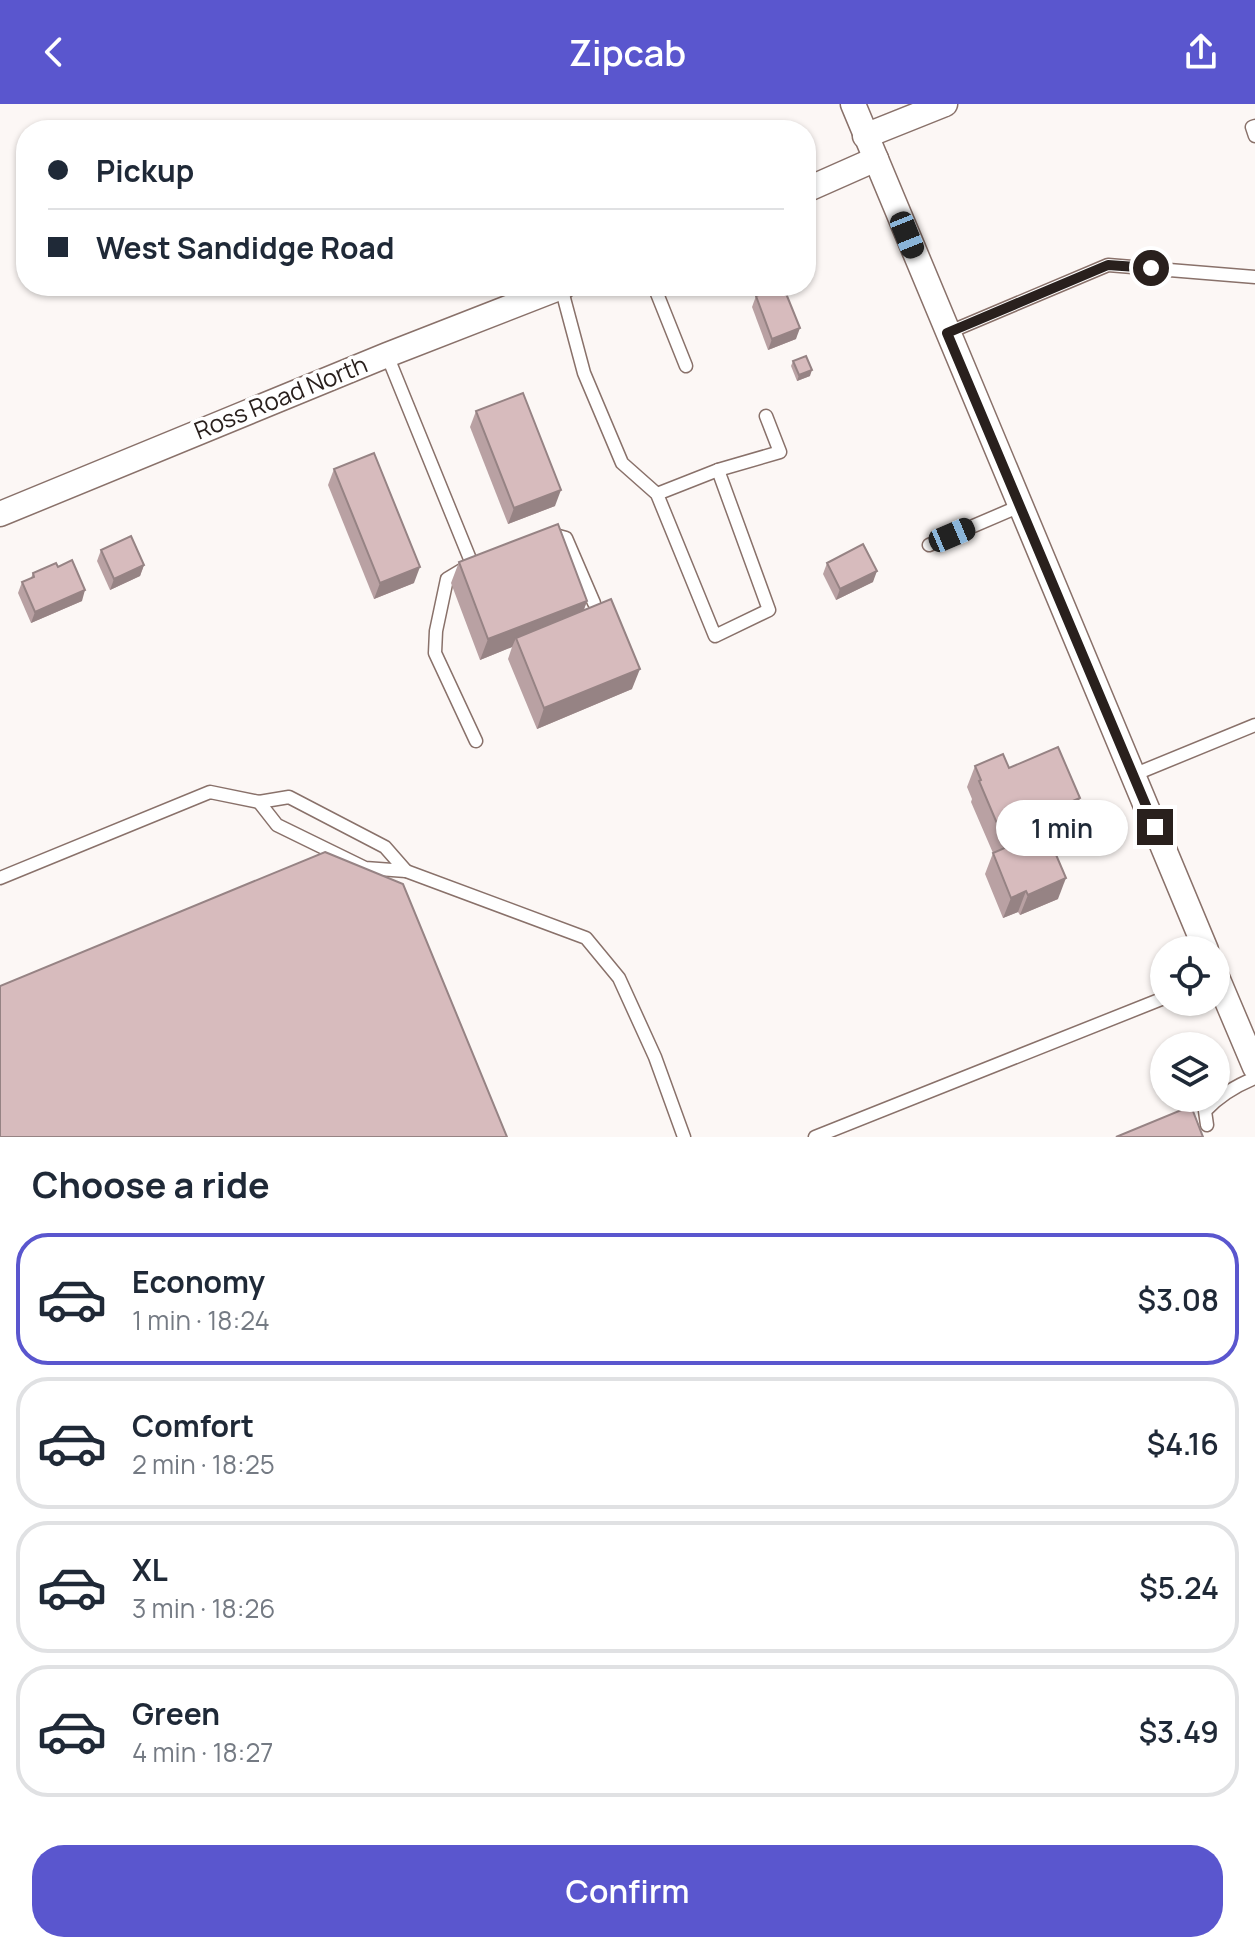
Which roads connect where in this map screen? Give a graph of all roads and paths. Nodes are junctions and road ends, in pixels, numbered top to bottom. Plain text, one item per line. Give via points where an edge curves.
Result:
1 (853, 104) edge
2 (945, 104) edge
3 (1255, 126) edge
4 (865, 136) junction
5 (1255, 136) edge
6 (876, 159) junction
7 (816, 186) edge
8 (1255, 277) edge
9 (537, 296) edge
10 (565, 296) edge
11 (658, 296) edge
12 (947, 333) junction
13 (387, 355) junction
14 (686, 366) dead end
15 (766, 416) dead end
16 (718, 470) junction
17 (657, 494) junction
18 (1020, 506) junction
19 (0, 514) edge
20 (542, 540) edge
21 (929, 545) dead end
22 (487, 562) edge
23 (472, 564) junction
24 (594, 603) edge
25 (1255, 725) edge
26 (476, 741) dead end
27 (1133, 775) junction
28 (259, 802) junction
29 (406, 871) junction
30 (0, 878) edge
31 (1200, 936) edge
32 (1150, 1004) edge
33 (1230, 1010) edge
34 (1254, 1067) edge
35 (1207, 1125) dead end
36 (684, 1137) edge
37 (815, 1137) edge

1 - 4 street
2 - 4 street
3 - 5 lane
4 - 6 street
6 - 7 street
6 - 12 street
8 - 12 lane via 1108,265
9 - 13 street, Ross Road North
10 - 17 lane via 584,373 622,463
11 - 14 lane
12 - 18 street
13 - 19 street, Ross Road North
13 - 23 lane
15 - 16 lane via 780,452
16 - 17 lane
16 - 17 lane via 769,610 715,636
18 - 21 lane
18 - 27 street
20 - 24 lane via 566,538
22 - 23 lane
23 - 26 lane via 447,579 435,653
25 - 27 lane
27 - 31 street
28 - 29 lane via 277,825 365,868
28 - 29 lane via 289,797 385,847
28 - 30 lane via 210,792
29 - 36 lane via 586,938 619,978
32 - 37 lane
33 - 34 street
34 - 35 lane via 1205,1111

